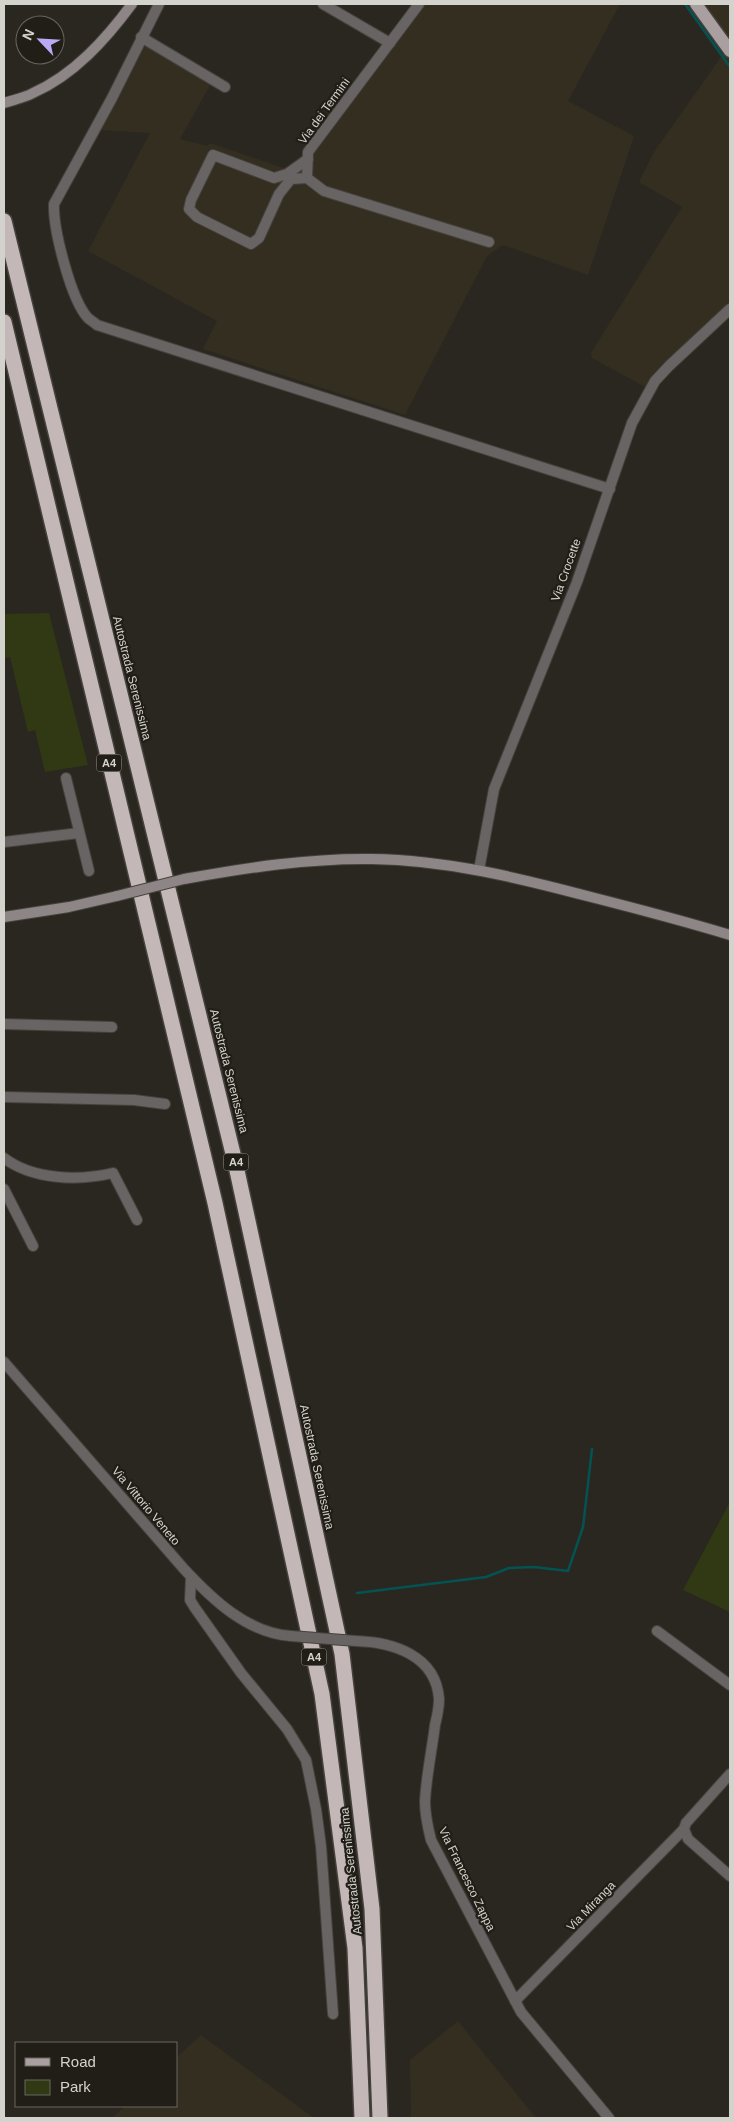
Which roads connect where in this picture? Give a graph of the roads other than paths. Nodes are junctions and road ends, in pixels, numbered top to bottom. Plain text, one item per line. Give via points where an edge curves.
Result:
1 (132, 4) edge
2 (159, 4) edge
3 (323, 4) edge
4 (419, 4) edge
5 (696, 4) edge
6 (141, 38) junction
7 (390, 43) junction
8 (730, 51) edge
9 (225, 87) dead end
10 (4, 103) edge
11 (308, 159) junction
12 (307, 178) junction
13 (4, 221) edge
14 (489, 242) dead end
15 (730, 309) edge
16 (4, 322) edge
17 (610, 489) junction
18 (66, 778) dead end
19 (78, 833) junction
20 (4, 842) edge
21 (479, 870) junction
22 (89, 871) dead end
23 (4, 917) edge
24 (730, 935) edge
25 (4, 1024) edge
26 (112, 1027) dead end
27 (4, 1097) edge
28 (166, 1104) dead end
29 (4, 1158) edge
30 (4, 1189) edge
31 (137, 1220) dead end
32 (32, 1246) dead end
33 (4, 1362) edge
34 (191, 1577) junction
35 (657, 1631) dead end
36 (291, 1636) joint
37 (730, 1685) edge
38 (730, 1774) edge
39 (685, 1826) junction
40 (730, 1876) edge
41 (515, 2001) junction
42 (333, 2014) dead end
43 (362, 2118) edge
44 (380, 2118) edge
45 (609, 2118) edge

1 - 10 street via 98,46 68,72 33,94
2 - 6 street
3 - 7 street
4 - 7 street, Via dei Termini
5 - 8 main road
6 - 9 street
6 - 17 street via 54,204 57,235 74,294 87,318 106,328
7 - 11 street, Via dei Termini via 308,152
11 - 12 street, Via dei Termini
11 - 12 street via 287,174 274,178 213,155 190,200 189,209 197,217 251,244 259,238 279,194 291,179
12 - 14 street via 324,191
13 - 44 highway, Autostrada Serenissima / A4 via 236,1166 342,1654 372,1909
15 - 17 street, Via Crocette via 655,381 632,423
16 - 43 highway, Autostrada Serenissima / A4 via 215,1203 322,1694 355,1948
17 - 21 street, Via Crocette via 577,582 494,789
18 - 19 street
19 - 20 street
19 - 22 street
21 - 23 street, bridge via 372,859 269,864 184,879 69,907
21 - 24 street via 518,877
25 - 26 street
27 - 28 street via 134,1100
29 - 31 street via 33,1173 59,1177 113,1173
30 - 32 street
33 - 34 street, Via Vittorio Veneto
34 - 36 street, Via Vittorio Veneto via 210,1597 237,1616 265,1630
34 - 42 street via 190,1600 195,1608 236,1667 287,1729 306,1760 321,1846
35 - 37 street
36 - 41 street, Via Francesco Zappa, bridge via 376,1641 392,1645 422,1662 432,1674 439,1699 425,1802 431,1840
38 - 39 street, Via Miranga
39 - 40 street via 688,1838
39 - 41 street, Via Miranga
41 - 45 street, Via Francesco Zappa

